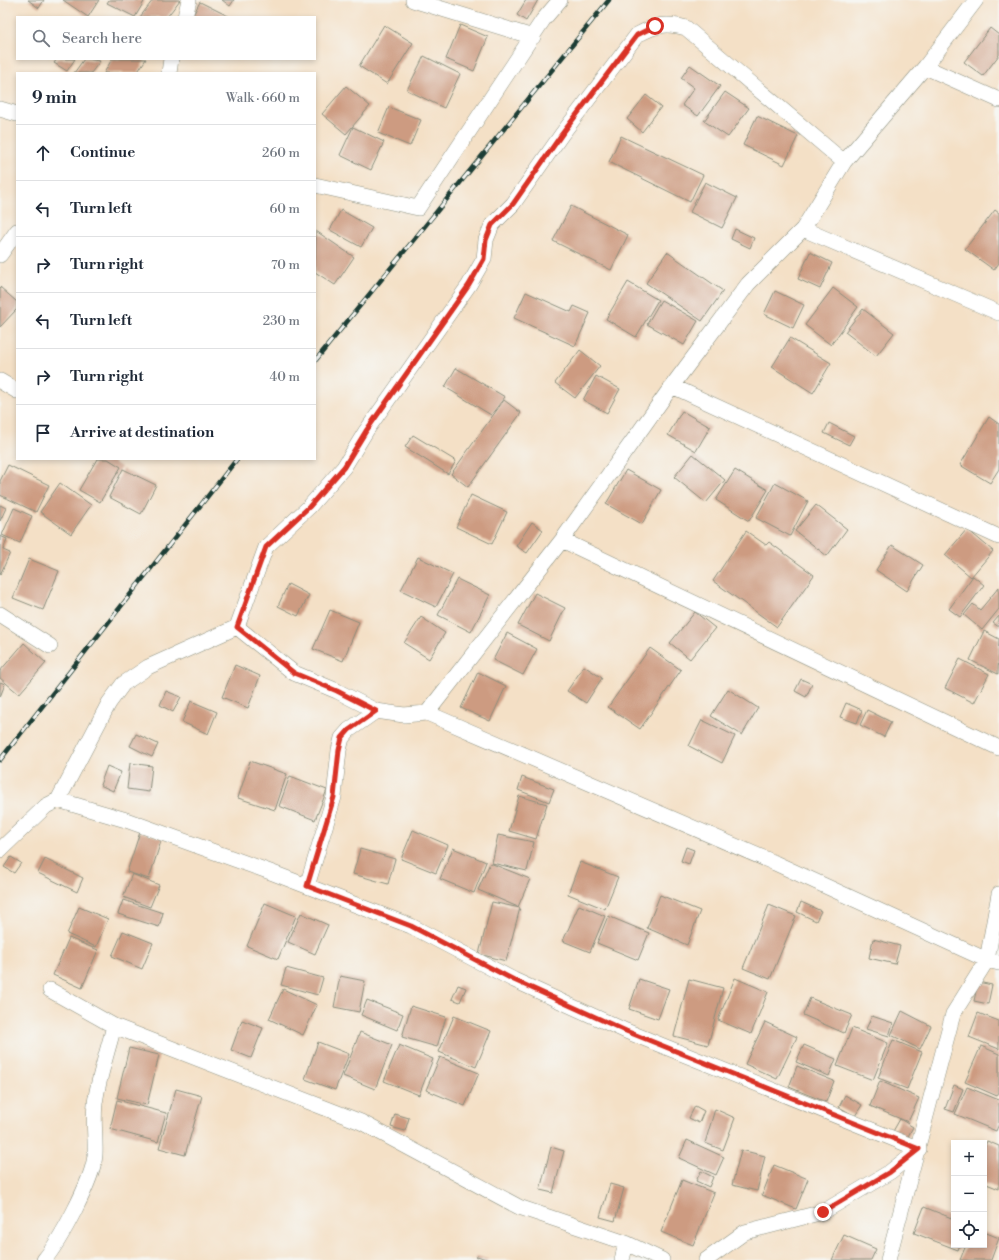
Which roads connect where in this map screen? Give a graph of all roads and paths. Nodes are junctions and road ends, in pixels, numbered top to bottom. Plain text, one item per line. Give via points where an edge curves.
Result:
1 (189, 0) edge
2 (414, 0) edge
3 (560, 0) edge
4 (976, 0) edge
5 (185, 16) edge
6 (532, 37) junction
7 (170, 60) edge
8 (925, 67) junction
9 (169, 72) edge
10 (999, 100) edge
11 (0, 109) edge
12 (16, 114) edge
13 (844, 162) junction
14 (316, 185) edge
15 (803, 229) junction
16 (16, 232) edge
17 (0, 255) edge
18 (999, 313) edge
19 (0, 381) edge
20 (672, 386) junction
21 (16, 390) edge
22 (999, 537) edge
23 (562, 540) junction
24 (0, 614) edge
25 (237, 627) junction
26 (50, 646) dead end
27 (376, 711) junction
28 (427, 713) junction
29 (999, 748) edge
30 (58, 800) junction
31 (0, 850) edge
32 (307, 886) junction
33 (999, 894) edge
34 (993, 962) edge
35 (50, 990) dead end
36 (114, 1026) junction
37 (919, 1149) junction
38 (626, 1243) junction
39 (44, 1260) edge
40 (622, 1260) edge
41 (662, 1260) edge
42 (706, 1260) edge
43 (888, 1260) edge

1 - 5 street
2 - 6 street
3 - 6 street
4 - 8 street
6 - 14 street via 418,208
7 - 9 street
8 - 10 street
8 - 13 street
11 - 12 street
13 - 15 street
13 - 25 street via 686,28 672,24 655,26 637,35 513,204 492,225 486,240 484,259 469,285 366,431 344,467 309,507 266,547
15 - 18 street
15 - 20 street via 748,284
16 - 17 street
19 - 21 street
20 - 22 street
20 - 23 street
23 - 28 street
23 - 29 street
24 - 26 street
25 - 27 street via 294,673
25 - 30 street via 148,667 123,684 109,703
27 - 28 street via 404,715
27 - 32 street via 342,738 334,797
28 - 34 street via 775,863
30 - 31 street via 46,806
30 - 32 street via 126,820
32 - 37 street via 411,926 514,980 626,1031
33 - 34 street
34 - 37 street via 953,1014
35 - 36 street
36 - 38 street via 361,1122 519,1207
36 - 39 street via 93,1116 95,1154 92,1173 54,1247
37 - 42 street via 883,1177 823,1212 746,1232
37 - 43 street
38 - 40 street
38 - 41 street

